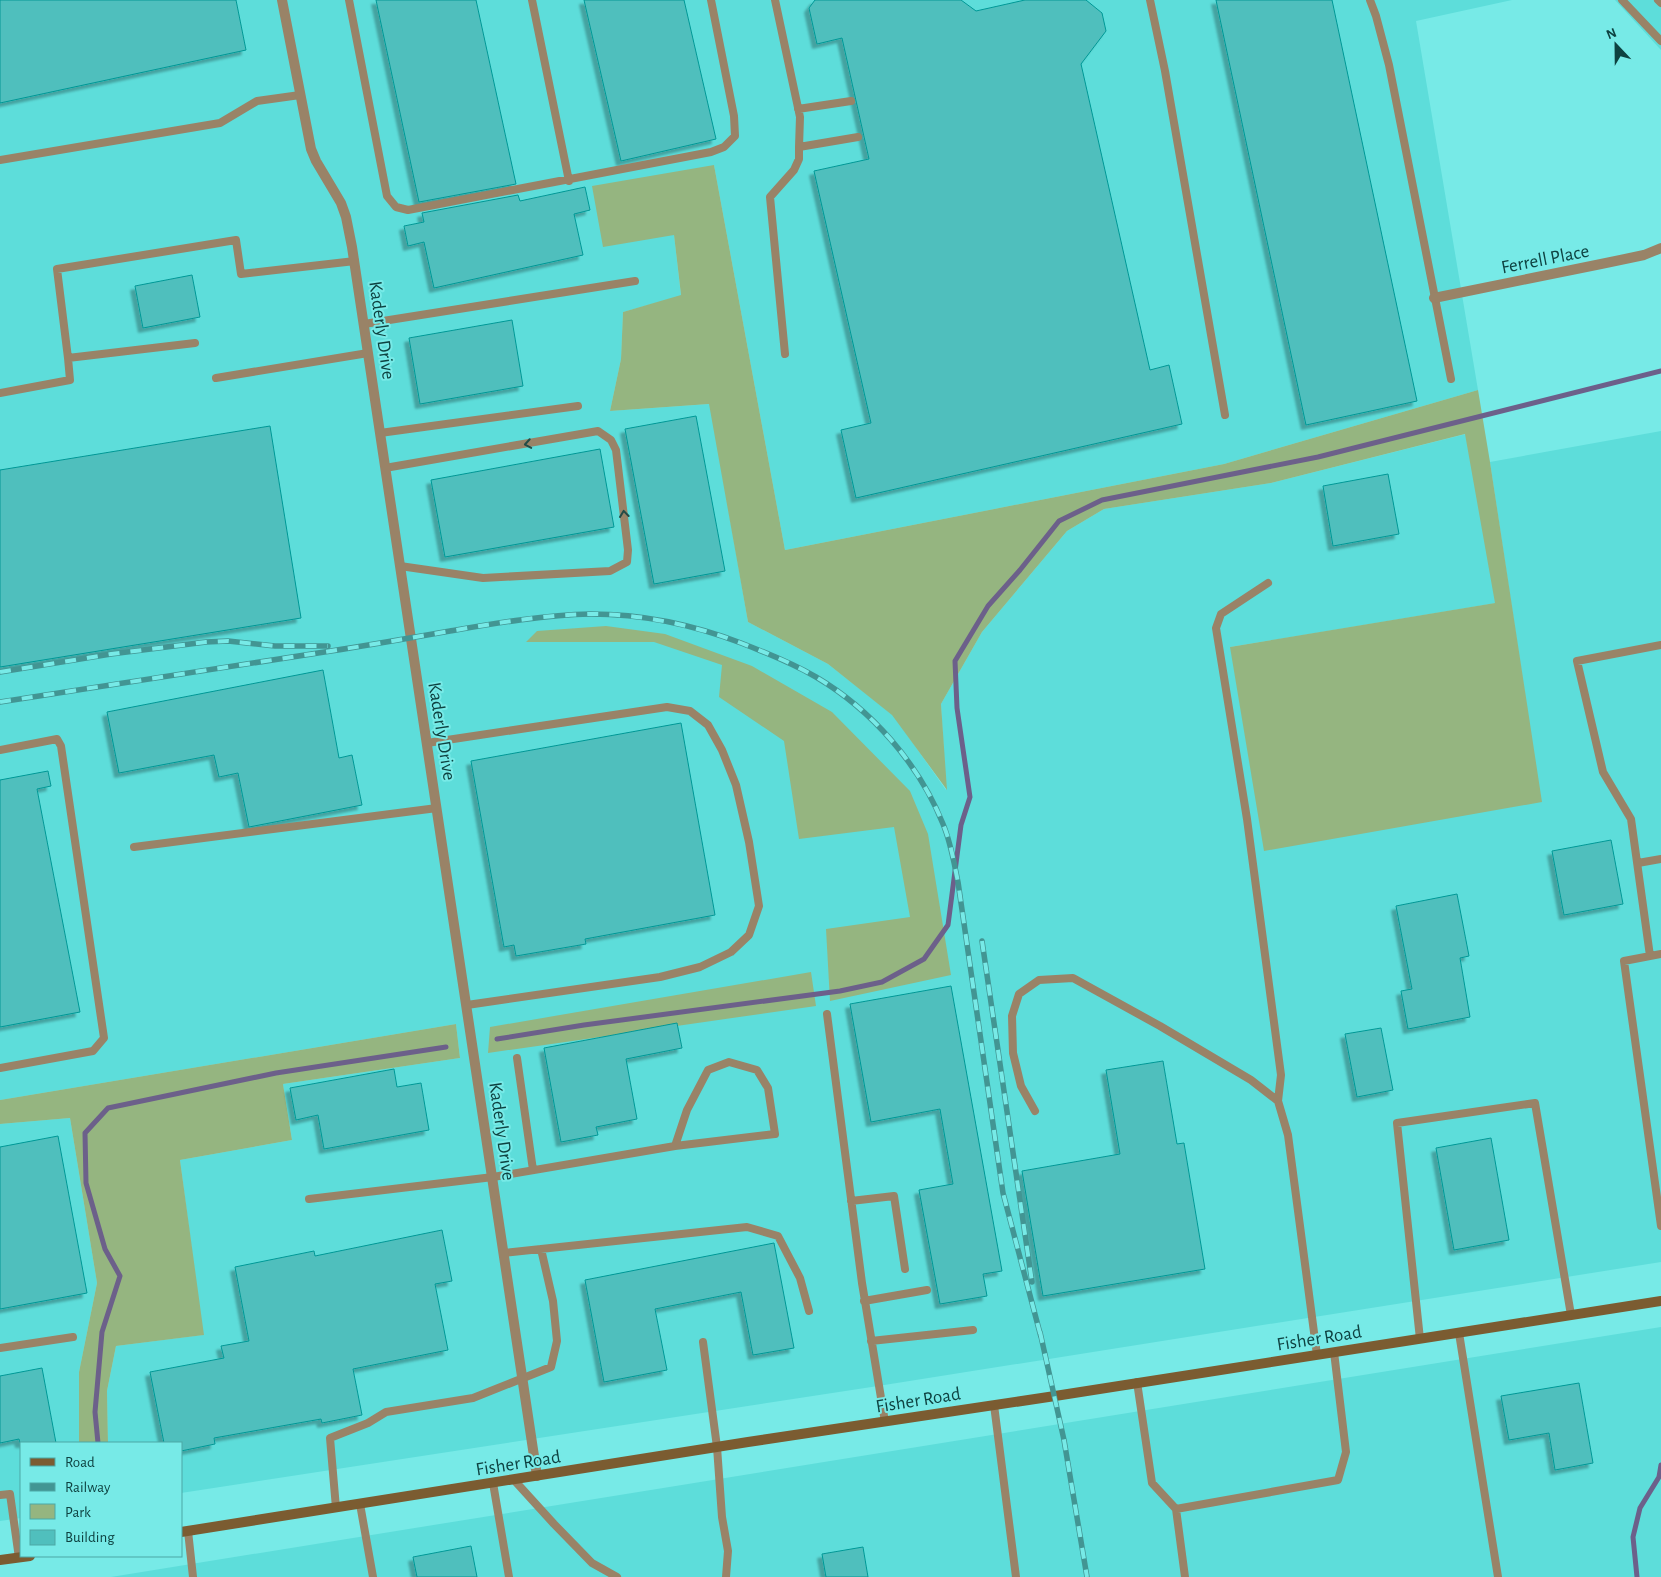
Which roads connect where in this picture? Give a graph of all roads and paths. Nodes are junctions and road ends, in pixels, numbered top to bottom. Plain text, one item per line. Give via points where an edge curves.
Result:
1 (282, 0) edge
2 (349, 0) edge
3 (532, 0) edge
4 (711, 0) edge
5 (775, 0) edge
6 (1150, 0) edge
7 (1370, 0) edge
8 (1622, 0) edge
9 (1658, 0) edge
10 (1661, 3) edge
11 (1661, 41) edge
12 (300, 95) junction
13 (851, 101) dead end
14 (798, 109) junction
15 (858, 137) dead end
16 (799, 147) junction
17 (0, 160) edge
18 (569, 180) junction
19 (1661, 248) edge
20 (355, 261) junction
21 (635, 280) dead end
22 (1434, 298) junction
23 (364, 324) junction
24 (195, 343) dead end
25 (368, 353) junction
26 (785, 354) dead end
27 (68, 358) junction
28 (216, 378) dead end
29 (1451, 379) dead end
30 (0, 393) edge
31 (578, 406) dead end
32 (1225, 415) dead end
33 (380, 433) junction
34 (385, 468) junction
35 (400, 566) junction
36 (1268, 583) dead end
37 (1661, 645) edge
38 (427, 743) junction
39 (0, 750) edge
40 (437, 808) junction
41 (134, 847) dead end
42 (1661, 859) edge
43 (1638, 864) junction
44 (1661, 954) edge
45 (1650, 956) junction
46 (467, 1005) junction
47 (827, 1014) dead end
48 (517, 1058) dead end
49 (0, 1068) edge
50 (1278, 1101) junction
51 (1035, 1112) dead end
52 (675, 1146) junction
53 (533, 1170) junction
54 (492, 1177) junction
55 (309, 1199) dead end
56 (851, 1201) junction
57 (1661, 1226) edge
58 (541, 1249) junction
59 (504, 1253) junction
60 (905, 1269) dead end
61 (927, 1290) dead end
62 (864, 1300) junction
63 (1661, 1301) edge
64 (809, 1311) dead end
65 (1571, 1315) junction
66 (973, 1330) dead end
67 (1459, 1333) junction
68 (73, 1337) dead end
69 (1420, 1339) junction
70 (871, 1341) junction
71 (703, 1342) dead end
72 (0, 1348) edge
73 (1334, 1352) junction
74 (1317, 1355) junction
75 (522, 1379) junction
76 (1137, 1382) junction
77 (994, 1405) junction
78 (884, 1422) junction
79 (717, 1447) junction
80 (537, 1476) junction
81 (514, 1480) junction
82 (494, 1483) junction
83 (0, 1495) edge
84 (360, 1504) junction
85 (336, 1508) junction
86 (1176, 1509) junction
87 (184, 1532) edge
88 (24, 1557) edge
89 (19, 1558) junction
90 (0, 1560) edge
91 (193, 1577) edge
92 (373, 1577) edge
93 (509, 1577) edge
94 (617, 1577) edge
95 (726, 1577) edge
96 (1016, 1577) edge
97 (1185, 1577) edge
98 (1498, 1577) edge

1 - 12 street, Kaderly Drive
2 - 18 lane via 387,196 396,207 408,210
3 - 18 lane
4 - 18 lane via 735,136 724,147 711,152
5 - 14 lane
6 - 32 lane
7 - 22 lane via 1389,65
8 - 11 lane
9 - 10 lane
12 - 17 lane via 257,101 220,123
12 - 20 street, Kaderly Drive via 311,149 341,203
13 - 14 lane
14 - 16 lane
15 - 16 lane
16 - 26 lane via 799,159 794,170 770,198
19 - 22 street, Ferrell Place via 1600,264
20 - 23 street, Kaderly Drive
20 - 27 lane via 241,274 236,240 57,269
21 - 23 lane
22 - 29 lane
23 - 25 street, Kaderly Drive
24 - 27 lane
25 - 28 lane
25 - 33 street, Kaderly Drive
27 - 30 lane via 70,380
31 - 33 lane
33 - 34 street, Kaderly Drive
34 - 35 street, Kaderly Drive
35 -> 34 lane via 483,578 610,572 627,562 628,550 616,450 611,440 598,431
35 - 38 street, Kaderly Drive
36 - 50 lane via 1221,614 1216,628 1247,819 1281,1075
37 - 43 lane via 1577,661 1603,772 1631,819
38 - 40 street, Kaderly Drive
38 - 46 lane via 667,706 690,711 708,725 736,785 759,906 749,935 730,952 700,967 660,977
39 - 49 lane via 57,739 61,746 104,1038 93,1051
40 - 41 lane
40 - 46 street, Kaderly Drive
42 - 43 lane
43 - 45 lane
44 - 45 lane
45 - 57 lane via 1624,961
46 - 54 street, Kaderly Drive
47 - 56 lane
48 - 53 lane
50 - 51 lane via 1251,1080 1073,978 1039,980 1019,994 1012,1016 1013,1053 1021,1086
50 - 74 lane via 1288,1135
52 - 52 lane via 687,1110 708,1070 729,1062 757,1070 768,1088 775,1134
52 - 53 lane
53 - 54 lane
54 - 55 lane
54 - 59 street, Kaderly Drive
56 - 60 lane via 894,1196
56 - 62 lane
58 - 59 lane
58 - 64 lane via 747,1227 778,1236 800,1278
58 - 75 lane via 553,1301 557,1341 552,1367
59 - 75 street, Kaderly Drive
61 - 62 lane
62 - 70 lane
63 - 65 main road, Fisher Road
65 - 67 main road, Fisher Road
65 - 69 lane via 1536,1103 1397,1123
66 - 70 lane
67 - 69 main road, Fisher Road
67 - 98 lane
68 - 72 lane
69 - 73 main road, Fisher Road
70 - 78 lane
71 - 79 lane
73 - 74 main road, Fisher Road
73 - 86 lane via 1346,1452 1338,1480
74 - 76 main road, Fisher Road
75 - 80 street, Kaderly Drive
75 - 85 lane via 473,1398 386,1412 330,1438
76 - 77 main road, Fisher Road
76 - 86 lane via 1152,1483
77 - 78 main road, Fisher Road
77 - 96 lane
78 - 79 main road, Fisher Road
79 - 80 main road, Fisher Road
79 - 95 lane via 728,1551
80 - 81 main road, Fisher Road
81 - 82 main road, Fisher Road
81 - 94 lane via 592,1562
82 - 84 main road, Fisher Road
82 - 93 lane
83 - 89 lane via 10,1494
84 - 85 main road, Fisher Road
84 - 92 lane
85 - 87 main road, Fisher Road
86 - 97 lane
87 - 91 lane
88 - 89 main road
89 - 90 main road

